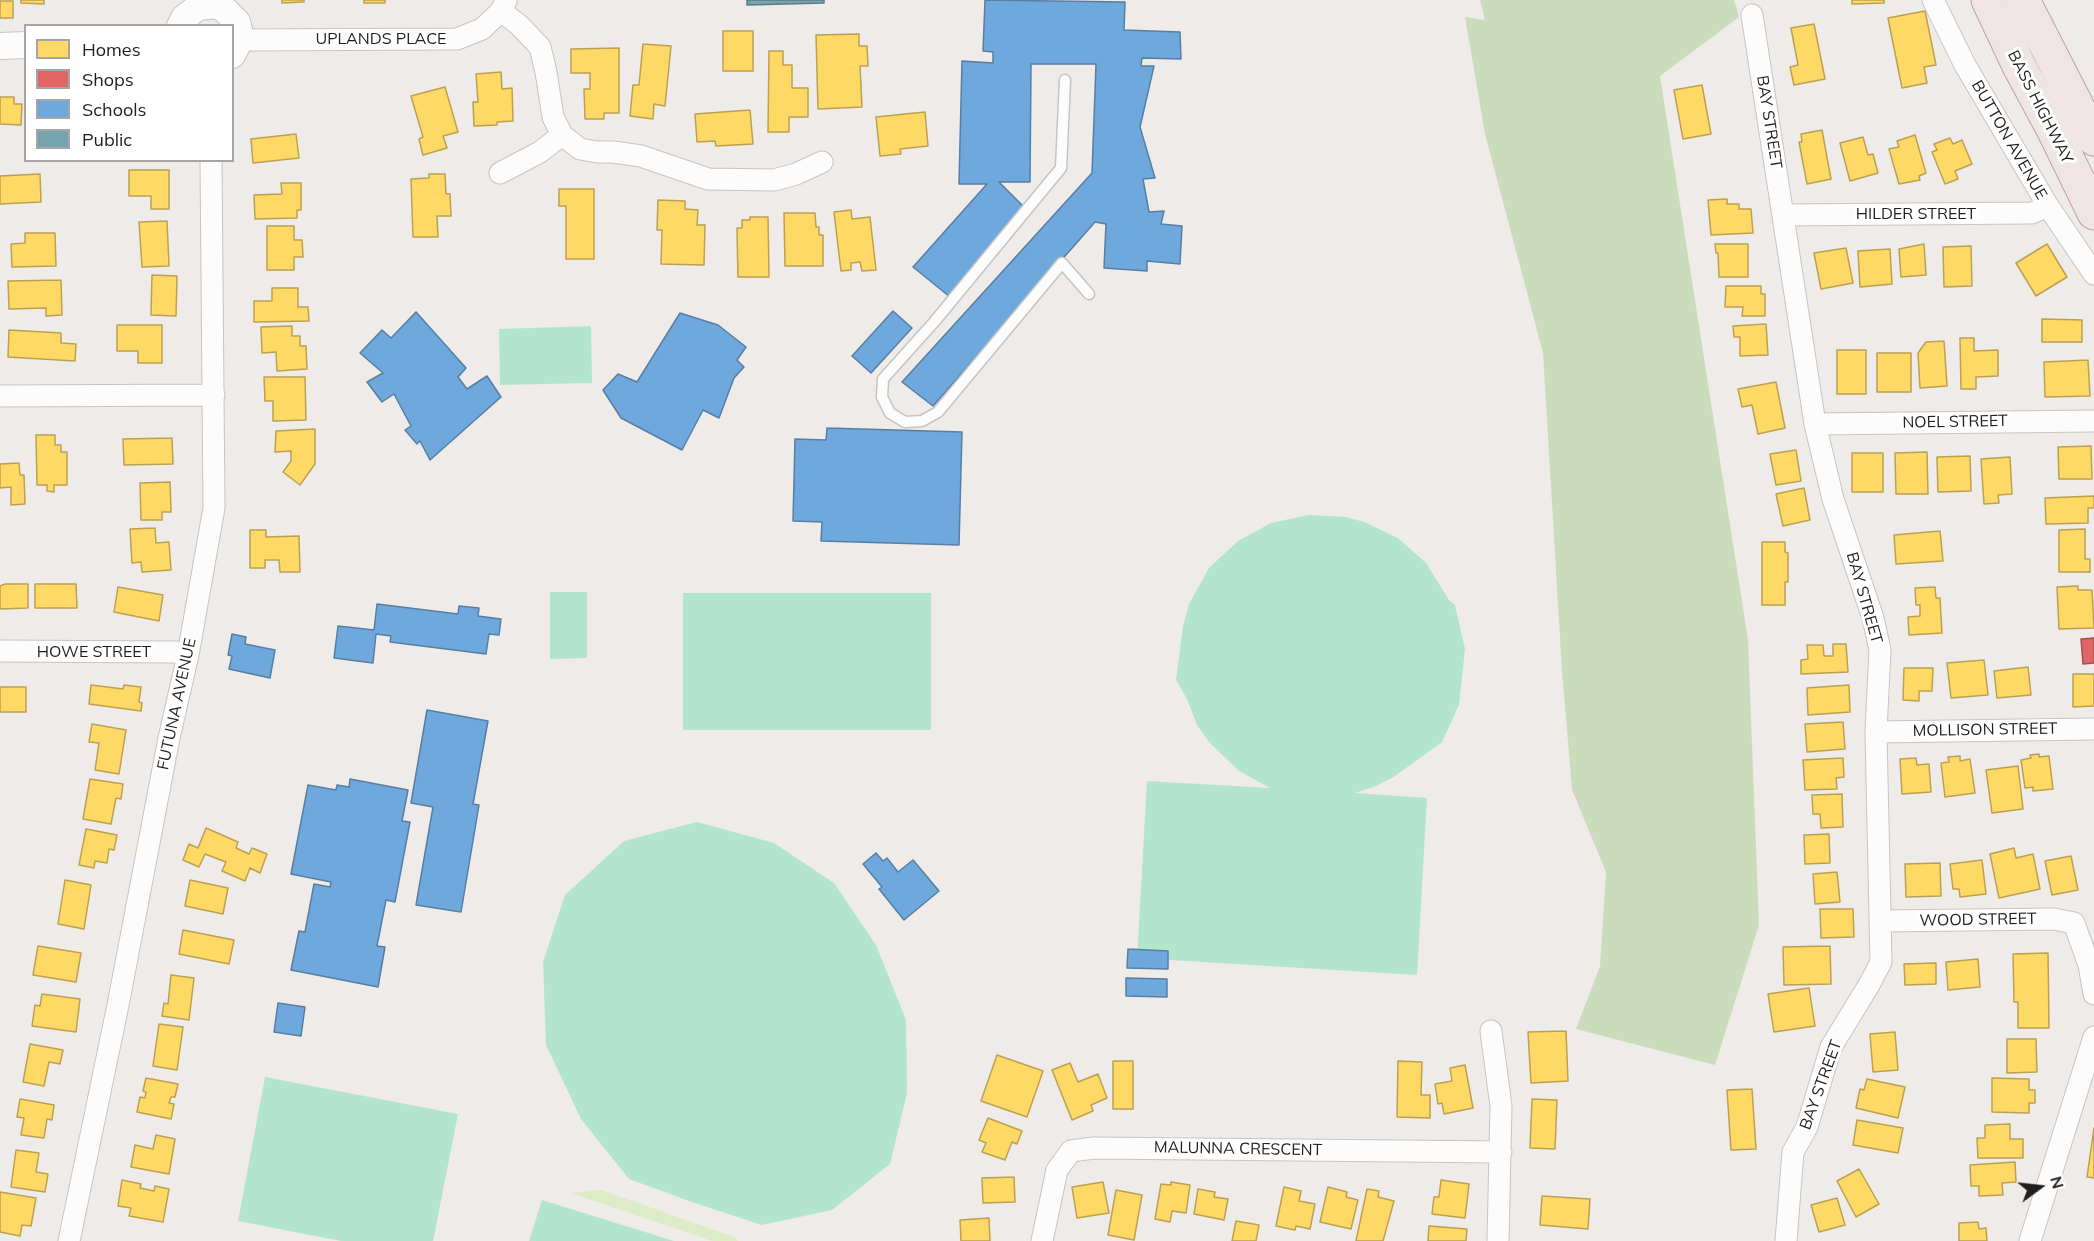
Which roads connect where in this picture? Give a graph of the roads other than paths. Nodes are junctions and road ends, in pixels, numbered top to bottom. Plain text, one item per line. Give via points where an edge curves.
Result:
1 (1933, 0) edge
2 (1988, 0) edge
3 (2023, 0) edge
4 (207, 2) edge
5 (504, 6) edge
6 (1752, 15) dead end
7 (181, 24) edge
8 (24, 45) edge
9 (0, 46) edge
10 (236, 47) edge
11 (1065, 80) dead end
12 (562, 135) junction
13 (2094, 139) edge
14 (211, 162) edge
15 (822, 162) dead end
16 (500, 173) dead end
17 (2048, 206) junction
18 (2094, 213) edge
19 (1783, 215) junction
20 (2094, 274) edge
21 (1089, 294) dead end
22 (214, 395) junction
23 (0, 396) edge
24 (2094, 421) edge
25 (1815, 424) junction
26 (0, 651) edge
27 (188, 655) junction
28 (2094, 729) edge
29 (1876, 732) junction
30 (1880, 921) junction
31 (2094, 994) edge
32 (1491, 1031) dead end
33 (2094, 1037) edge
34 (2086, 1093) edge
35 (1501, 1152) junction
36 (69, 1241) edge
37 (1042, 1241) edge
38 (1498, 1241) edge
39 (1786, 1241) edge
40 (2030, 1241) edge

1 - 17 street, BUTTON AVENUE via 1965,64
2 - 18 highway, BASS HIGHWAY
3 - 13 highway, BASS HIGHWAY
4 - 7 street via 190,11
4 - 10 street via 224,9 237,22
5 - 10 street, UPLANDS PLACE via 482,29 457,39
5 - 12 street via 540,47 553,117
6 - 19 street, BAY STREET
8 - 9 street
11 - 21 lane via 1061,168 936,321 883,379 882,397 891,413 905,422 922,421 938,412 1062,263
12 - 15 street via 580,149 641,156 708,179 774,180
12 - 16 street
14 - 22 street, FUTUNA AVENUE
17 - 19 street, HILDER STREET via 2032,213
17 - 20 street, BUTTON AVENUE
19 - 25 street, BAY STREET
22 - 23 street
22 - 27 street, FUTUNA AVENUE via 214,508
24 - 25 street, NOEL STREET
25 - 29 street, BAY STREET via 1833,499 1880,650
26 - 27 street, HOWE STREET
27 - 36 street, FUTUNA AVENUE
28 - 29 street, MOLLISON STREET
29 - 30 street, BAY STREET
30 - 31 street, WOOD STREET via 2054,919 2074,923 2090,965
30 - 39 street, BAY STREET via 1881,962 1831,1047 1807,1127 1793,1152
32 - 35 street via 1501,1106
33 - 34 street
34 - 40 street
35 - 37 street, MALUNNA CRESCENT via 1094,1148 1071,1151 1057,1170
35 - 38 street

